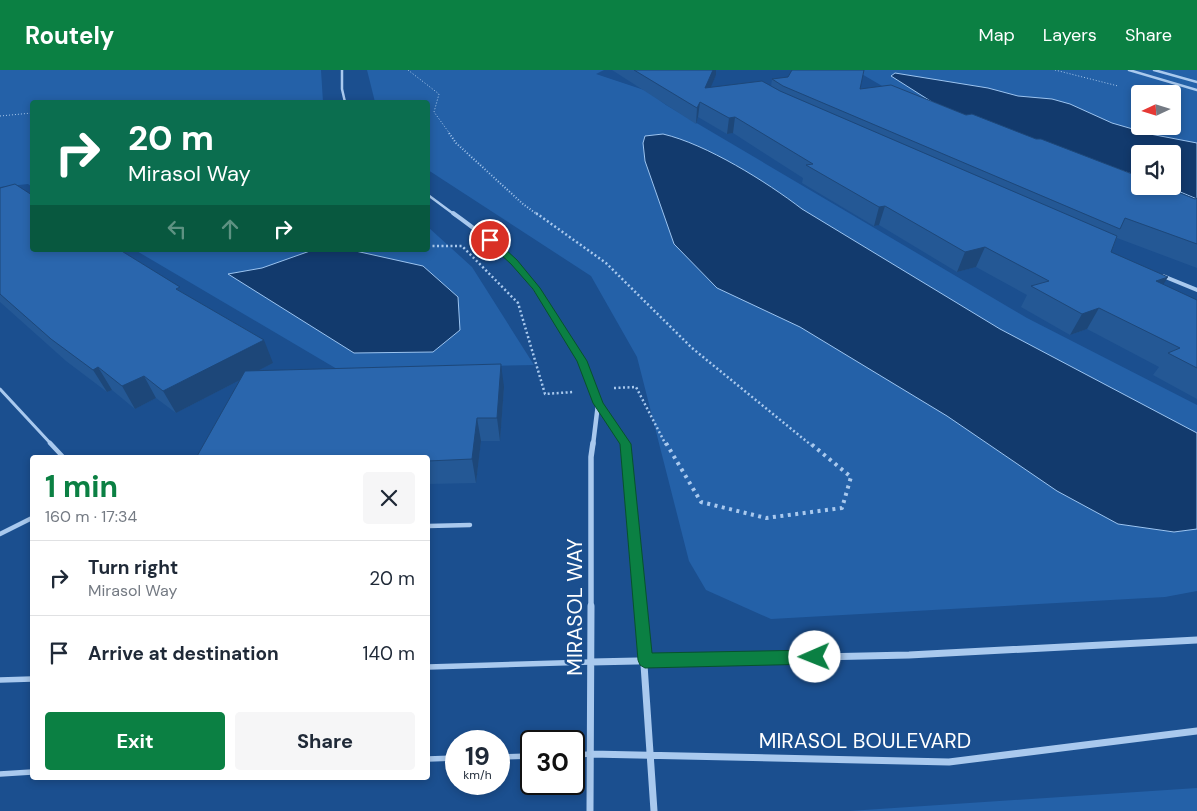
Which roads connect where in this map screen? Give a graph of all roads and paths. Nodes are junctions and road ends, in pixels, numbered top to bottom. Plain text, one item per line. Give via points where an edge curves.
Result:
1 (342, 70) edge
2 (408, 70) edge
3 (1055, 70) edge
4 (1128, 70) edge
5 (1154, 70) edge
6 (1197, 82) edge
7 (1120, 86) dead end
8 (1197, 90) edge
9 (345, 100) edge
10 (30, 113) edge
11 (0, 116) edge
12 (430, 195) edge
13 (430, 246) edge
14 (1162, 276) edge
15 (1197, 290) edge
16 (0, 389) edge
17 (593, 390) junction
18 (598, 403) junction
19 (61, 455) edge
20 (30, 519) edge
21 (470, 525) dead end
22 (430, 526) edge
23 (0, 534) edge
24 (1197, 640) edge
25 (645, 660) junction
26 (591, 662) junction
27 (430, 667) edge
28 (30, 679) edge
29 (0, 680) edge
30 (1197, 731) edge
31 (585, 754) edge
32 (591, 754) junction
33 (651, 756) junction
34 (445, 758) edge
35 (430, 759) edge
36 (30, 772) edge
37 (0, 774) edge
38 (590, 811) edge
39 (654, 811) edge

1 - 9 street
2 - 17 path via 439,94 434,112 456,143 524,204 606,263 692,348 851,477 842,508 766,518 701,502 654,424 636,387
3 - 7 path
4 - 8 street
5 - 6 street
10 - 11 path
12 - 17 street, MIRASOL WAY via 490,240 536,288 582,361
13 - 17 path via 462,246 518,303 545,394
14 - 15 street
16 - 19 lane
17 - 18 street, MIRASOL WAY
18 - 25 street, MIRASOL WAY via 626,444
18 - 26 street, MIRASOL WAY via 590,457
20 - 23 lane
21 - 22 lane
24 - 25 street via 909,655
25 - 26 street
25 - 33 street, MIRASOL WAY
26 - 27 lane
26 - 32 street, MIRASOL WAY
28 - 29 lane
30 - 33 street, MIRASOL BOULEVARD via 949,762
31 - 32 lane
32 - 33 street, MIRASOL BOULEVARD
32 - 38 street, MIRASOL WAY
33 - 39 street, MIRASOL WAY
34 - 35 lane
36 - 37 lane

